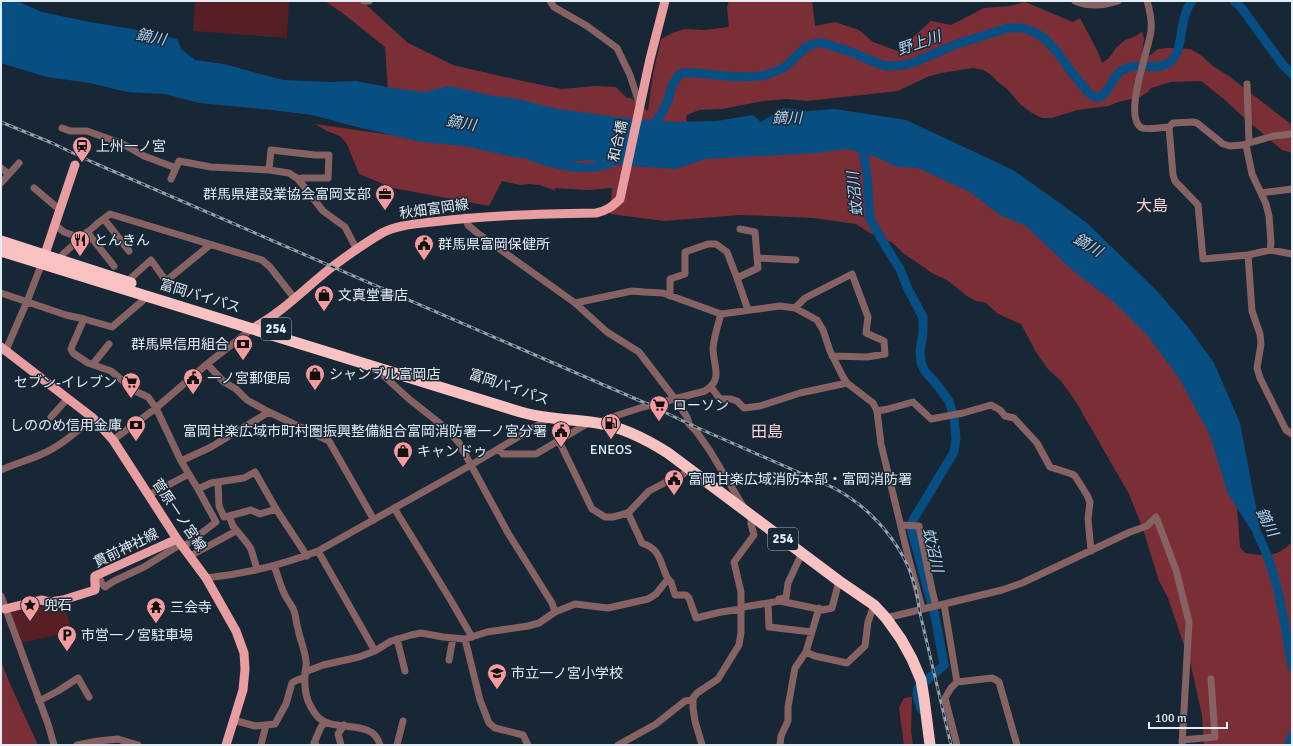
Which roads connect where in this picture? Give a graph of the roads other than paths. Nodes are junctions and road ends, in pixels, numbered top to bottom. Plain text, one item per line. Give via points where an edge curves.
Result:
1 (364, 1) edge
2 (369, 1) edge
3 (550, 1) edge
4 (665, 1) edge
5 (1074, 1) edge
6 (1118, 1) edge
7 (1147, 1) edge
8 (1247, 84) dead end
9 (639, 110) junction
10 (1169, 127) junction
11 (62, 128) dead end
12 (1292, 134) edge
13 (1248, 144) junction
14 (19, 163) dead end
15 (75, 165) dead end
16 (1, 168) edge
17 (176, 168) junction
18 (269, 170) junction
19 (9, 174) junction
20 (625, 174) joint
21 (171, 179) dead end
22 (298, 179) junction
23 (1, 183) edge
24 (34, 188) dead end
25 (1292, 189) edge
26 (1261, 193) junction
27 (60, 210) junction
28 (465, 217) junction
29 (104, 219) junction
30 (55, 224) junction
31 (740, 229) dead end
32 (87, 232) junction
33 (81, 238) junction
34 (1, 241) edge
35 (210, 245) junction
36 (357, 250) junction
37 (1270, 250) junction
38 (1, 251) edge
39 (129, 251) dead end
40 (63, 254) dead end
41 (1248, 254) junction
42 (1292, 254) edge
43 (757, 258) junction
44 (43, 259) junction
45 (796, 260) dead end
46 (114, 266) dead end
47 (131, 278) dead end
48 (738, 278) junction
49 (1, 293) edge
50 (148, 296) junction
51 (670, 296) junction
52 (295, 299) junction
53 (27, 302) junction
54 (575, 302) junction
55 (794, 308) junction
56 (748, 310) junction
57 (722, 314) junction
58 (84, 319) junction
59 (257, 326) junction
60 (109, 344) dead end
61 (3, 349) edge
62 (832, 356) junction
63 (93, 364) junction
64 (207, 364) junction
65 (382, 369) junction
66 (848, 383) junction
67 (711, 387) junction
68 (68, 398) junction
69 (675, 399) junction
70 (156, 408) junction
71 (877, 411) junction
72 (269, 412) junction
73 (51, 417) dead end
74 (93, 418) junction
75 (550, 418) junction
76 (595, 422) junction
77 (1292, 434) edge
78 (113, 440) junction
79 (559, 441) junction
80 (498, 449) junction
81 (181, 461) junction
82 (471, 465) junction
83 (689, 469) junction
84 (1, 470) edge
85 (188, 474) junction
86 (218, 482) junction
87 (198, 489) junction
88 (148, 495) junction
89 (394, 508) junction
90 (276, 509) junction
91 (748, 512) junction
92 (628, 513) junction
93 (227, 516) junction
94 (374, 520) junction
95 (216, 522) junction
96 (903, 525) junction
97 (236, 531) junction
98 (180, 543) junction
99 (318, 551) junction
100 (1091, 551) junction
101 (802, 553) junction
102 (190, 556) junction
103 (307, 556) junction
104 (274, 566) junction
105 (257, 569) junction
106 (98, 575) junction
107 (206, 578) junction
108 (668, 579) junction
109 (839, 581) junction
110 (1, 596) edge
111 (778, 601) junction
112 (768, 603) junction
113 (874, 605) junction
114 (940, 605) junction
115 (819, 608) junction
116 (922, 608) junction
117 (5, 609) junction
118 (741, 609) junction
119 (555, 612) junction
120 (886, 618) junction
121 (812, 632) junction
122 (452, 638) junction
123 (469, 638) junction
124 (398, 639) junction
125 (375, 651) junction
126 (806, 652) junction
127 (449, 660) dead end
128 (405, 671) dead end
129 (305, 675) junction
130 (1211, 679) dead end
131 (956, 682) junction
132 (89, 697) dead end
133 (693, 700) junction
134 (39, 701) junction
135 (233, 720) junction
136 (403, 721) dead end
137 (325, 722) junction
138 (266, 725) junction
139 (344, 725) junction
140 (1182, 743) edge
141 (54, 745) edge
142 (77, 745) edge
143 (138, 745) edge
144 (226, 745) edge
145 (261, 745) edge
146 (316, 745) edge
147 (341, 745) edge
148 (380, 745) edge
149 (398, 745) edge
150 (528, 745) edge
151 (618, 745) edge
152 (702, 745) edge
153 (780, 745) edge
154 (930, 745) edge
155 (957, 745) edge
156 (1017, 745) edge

1 - 2 street
3 - 9 street via 554,7 587,26 617,48 630,75
4 - 9 main road
5 - 6 street via 1098,6
7 - 10 street via 1151,14 1151,30 1144,54 1134,113 1140,127
8 - 13 street
9 - 20 main road, 和合橋
10 - 13 street via 1173,123 1193,122 1223,144
10 - 41 street via 1175,181 1198,205 1203,259
11 - 17 street via 87,131
12 - 13 street via 1273,136
13 - 26 street via 1252,174
14 - 19 street
15 - 27 main road
16 - 19 street
17 - 18 street via 180,161 212,167
17 - 21 street
18 - 22 street via 288,173
18 - 22 street via 271,150 329,155 328,178
19 - 23 street
20 - 28 main road, 秋畑富岡線 via 620,199 604,211
22 - 36 street via 322,211 345,227
24 - 27 street
25 - 26 street
26 - 37 street via 1269,216
27 - 30 main road
28 - 36 main road, 秋畑富岡線 via 405,225 385,232
28 - 54 street via 468,225 476,232
29 - 32 street
29 - 35 street via 110,214
29 - 39 street
30 - 33 street via 64,232
30 - 44 main road
31 - 43 street via 755,232
32 - 33 street
32 - 46 street
33 - 40 street
34 - 44 highway, 富岡バイパス / 254
35 - 47 street via 166,281 151,260
35 - 52 street via 262,260
36 - 52 main road, 秋畑富岡線 via 332,267
37 - 41 street
37 - 42 street
38 - 44 highway, 富岡バイパス / 254
41 - 77 street via 1252,311 1261,344 1257,368 1286,430
43 - 45 street
43 - 48 street via 758,268
44 - 50 highway, 富岡バイパス / 254
44 - 53 street
44 - 59 highway, 富岡バイパス / 254
48 - 51 street via 727,252 716,244 708,244 685,252 685,274 670,279
48 - 56 street
49 - 53 street
50 - 58 street via 112,327
50 - 59 highway, 富岡バイパス / 254
51 - 54 street via 632,291
51 - 57 street
52 - 59 main road, 秋畑富岡線
53 - 58 street
53 - 61 street
54 - 69 street via 607,332 639,352
55 - 56 street via 780,306
55 - 62 street via 817,320
55 - 62 street via 805,298 852,274 868,317 866,333 884,341 886,354 867,357
56 - 57 street
57 - 67 street via 714,348 717,376
58 - 63 street via 71,349
59 - 64 street
59 - 65 highway, 富岡バイパス / 254
59 - 75 highway, 富岡バイパス / 254 via 528,408
60 - 63 street
61 - 68 main road, 菅原一ノ宮線
62 - 66 street
63 - 70 street via 117,375 135,391 148,397
64 - 70 street
64 - 72 street via 224,382 247,400
65 - 75 highway, 富岡バイパス / 254 via 527,414
65 - 82 street via 384,376 451,434
66 - 67 street via 744,408 737,401 720,399
66 - 71 street via 873,403
67 - 69 street
68 - 73 street
68 - 74 main road, 菅原一ノ宮線
69 - 76 street
69 - 91 street
70 - 78 street
70 - 81 street
71 - 96 street via 881,444
71 - 100 street via 913,402 931,418 991,405 1005,416 1014,418 1037,443 1050,468 1072,474 1079,481 1090,502 1088,519
72 - 81 street via 211,447
72 - 94 street via 329,441
74 - 78 main road, 菅原一ノ宮線
74 - 84 street via 54,448
75 - 76 highway, 254
75 - 80 street
76 - 79 street
76 - 83 highway, 254 via 646,439
78 - 88 main road, 菅原一ノ宮線
79 - 80 street via 536,454 503,454
79 - 92 street via 592,509 605,517 613,518
80 - 82 street
81 - 85 street
82 - 89 street
82 - 119 street via 508,534 552,603
83 - 91 highway, 254
83 - 92 street via 680,477 649,491
85 - 87 street
85 - 88 street
86 - 87 street
86 - 90 street via 244,478 255,472
86 - 93 street via 219,506
87 - 95 street
88 - 98 main road, 菅原一ノ宮線
89 - 94 street
89 - 123 street via 450,599
90 - 93 street via 260,514 251,510
90 - 103 street
91 - 101 highway, 254
91 - 118 street via 754,536 734,562 741,592
92 - 108 street via 642,543 657,552
93 - 95 street
93 - 97 street
94 - 99 street
95 - 98 street
96 - 114 street via 919,526 932,590
96 - 116 street via 908,556
97 - 102 street
97 - 105 street via 248,543
98 - 102 main road, 菅原一ノ宮線
98 - 106 main road, 貫前神社線
98 - 106 street via 144,567 105,587
99 - 103 street
99 - 125 street
100 - 114 street via 1002,590
100 - 140 street via 1147,526 1156,517 1176,570 1189,622
101 - 109 highway, 254
101 - 111 street via 788,583 786,598 779,598
102 - 107 main road, 菅原一ノ宮線
103 - 104 street
104 - 105 street
104 - 129 street via 284,594 294,609 304,650
105 - 107 street via 229,576
106 - 117 main road, 貫前神社線 via 94,581 95,590 63,600 41,600
107 - 135 main road, 菅原一ノ宮線 via 236,631 244,653 243,690
108 - 118 street via 675,595 686,595 689,598 696,618
108 - 119 street via 656,594 648,599 608,608 575,604
109 - 113 highway, 254
109 - 115 street via 832,608
110 - 117 street
111 - 112 street
111 - 115 street
112 - 118 street
112 - 121 street via 769,627
113 - 120 highway, 254
113 - 126 street via 868,622 865,646 847,663
114 - 116 street
114 - 131 street
115 - 121 street
116 - 120 street
117 - 134 street
118 - 133 street via 739,645 718,679 697,693
119 - 123 street via 539,623 487,632
120 - 154 highway, 254 via 912,659 920,680
121 - 126 street
122 - 123 street
122 - 124 street via 421,633
122 - 127 street
123 - 150 street via 480,700 489,724 523,736
124 - 125 street
124 - 128 street
125 - 129 street via 323,665
126 - 153 street via 794,668 788,721
129 - 137 street via 307,700
129 - 138 street via 292,683 286,704 275,724
130 - 140 street via 1215,737
131 - 155 street via 945,698
131 - 156 street via 992,678 999,682
132 - 134 street via 78,678
133 - 151 street via 685,701 656,724
133 - 152 street via 695,721
134 - 141 street
135 - 138 street via 255,726
135 - 144 main road, 菅原一ノ宮線
136 - 149 street
137 - 139 street
137 - 146 street via 314,742
138 - 145 street
139 - 147 street via 338,734
139 - 148 street via 370,731 378,738
142 - 143 street via 118,739

